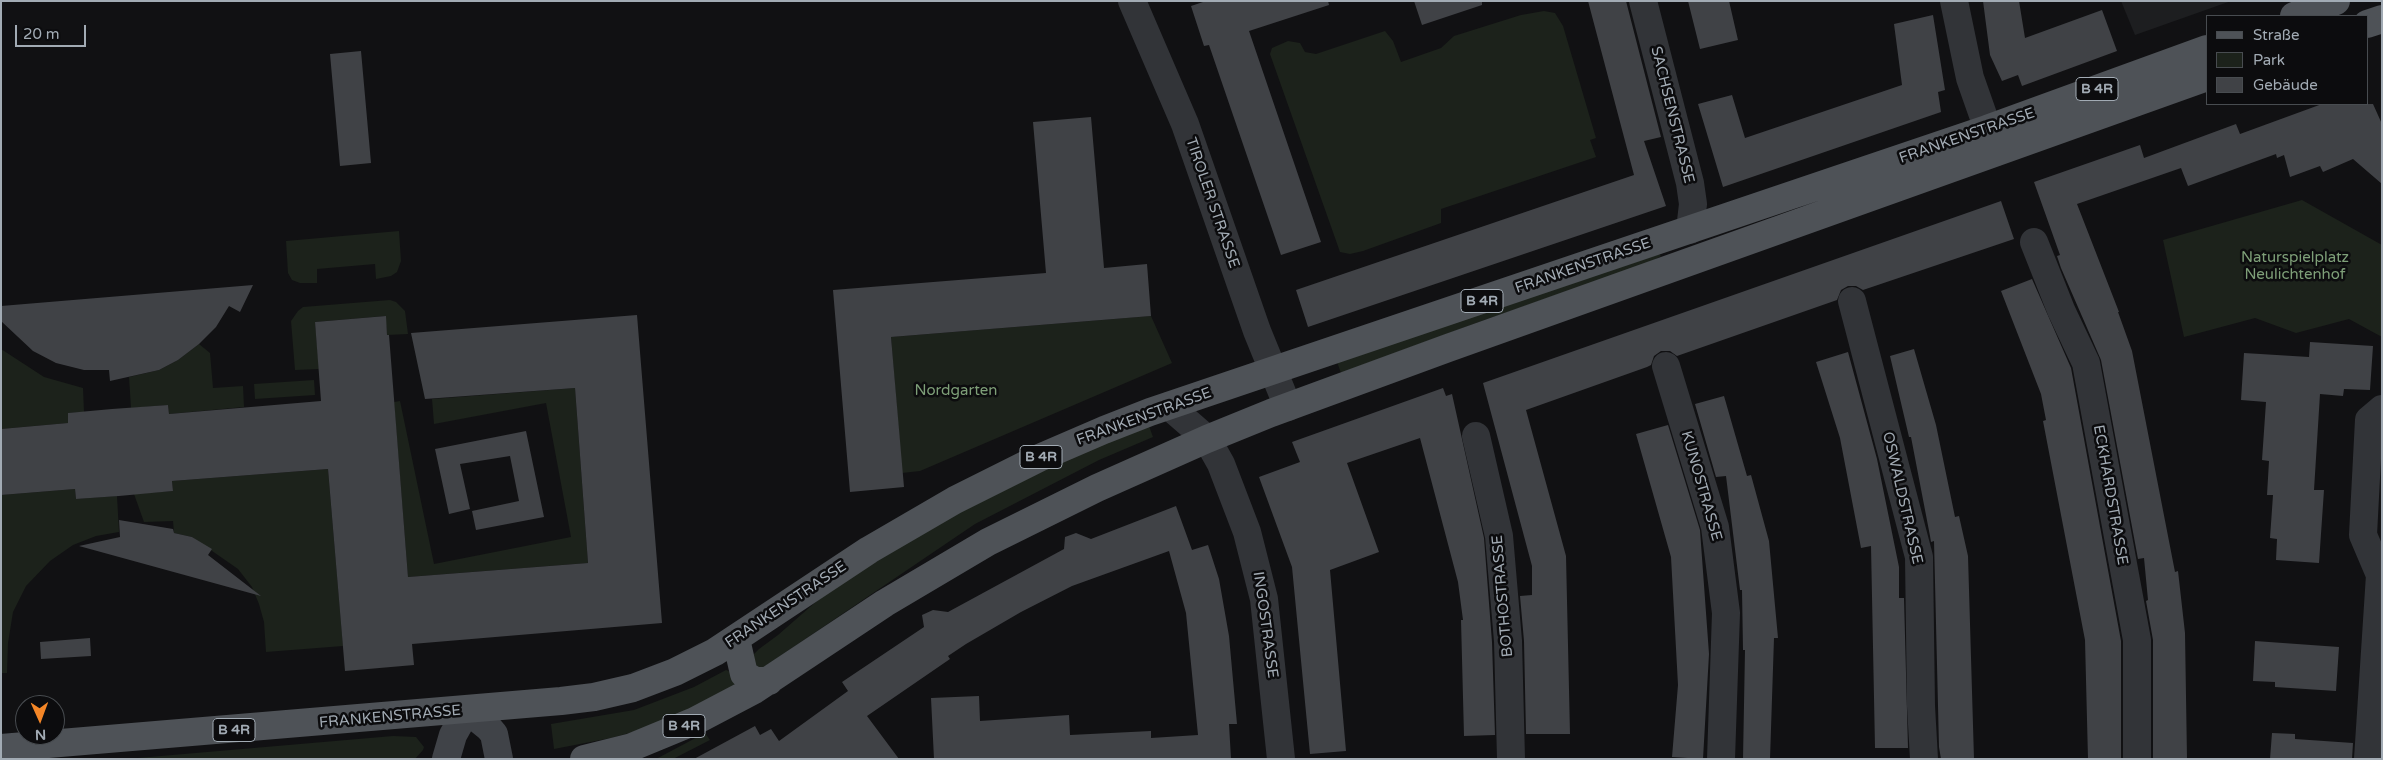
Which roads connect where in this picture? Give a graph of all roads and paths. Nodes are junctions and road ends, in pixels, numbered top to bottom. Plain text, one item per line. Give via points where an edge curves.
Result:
1 (1644, 1) edge
2 (1954, 1) edge
3 (2336, 1) edge
4 (1135, 2) edge
5 (2297, 15) edge
6 (2382, 20) edge
7 (2368, 24) edge
8 (2206, 49) edge
9 (2206, 78) edge
10 (1992, 141) junction
11 (1690, 230) junction
12 (2034, 242) dead end
13 (1852, 301) dead end
14 (1666, 366) dead end
15 (1274, 371) junction
16 (1169, 406) junction
17 (1288, 407) junction
18 (2382, 409) edge
19 (1476, 436) dead end
20 (1208, 439) junction
21 (736, 639) junction
22 (769, 681) junction
23 (467, 710) junction
24 (1, 748) edge
25 (446, 759) edge
26 (499, 759) edge
27 (584, 759) edge
28 (1282, 759) edge
29 (1511, 759) edge
30 (1720, 759) edge
31 (1924, 759) edge
32 (2137, 759) edge
33 (2368, 759) edge

1 - 11 street, SACHSENSTRASSE via 1690,183 1693,204
2 - 10 street via 1966,66
3 - 5 main road
4 - 15 street, TIROLER STRASSE via 1185,124
6 - 7 main road
8 - 10 main road, FRANKENSTRASSE / B 4R
9 - 10 main road, FRANKENSTRASSE / B 4R
10 - 11 main road, FRANKENSTRASSE / B 4R
10 - 17 main road, FRANKENSTRASSE / B 4R
11 - 15 main road, FRANKENSTRASSE / B 4R
12 - 32 street, ECKHARDSTRASSE via 2086,362 2137,640
13 - 31 street, OSWALDSTRASSE via 1919,557
14 - 30 street, KUNOSTRASSE via 1716,527 1726,613
15 - 16 main road, FRANKENSTRASSE / B 4R
15 - 17 street, TIROLER STRASSE
16 - 20 street
16 - 21 main road, FRANKENSTRASSE / B 4R via 1072,443 954,500 869,550
17 - 20 main road, FRANKENSTRASSE / B 4R
18 - 33 street via 2369,420 2363,535 2380,575
19 - 29 street, BOTHOSTRASSE via 1499,536 1508,641
20 - 22 main road, FRANKENSTRASSE / B 4R via 1097,488 988,542 885,603
20 - 28 street, INGOSTRASSE via 1235,498 1259,575
21 - 22 main road via 744,674 755,681
21 - 23 main road, FRANKENSTRASSE / B 4R via 674,672 614,694
22 - 27 main road, FRANKENSTRASSE / B 4R via 669,733
23 - 24 main road, FRANKENSTRASSE / B 4R
23 - 25 main road via 453,735
23 - 26 main road via 494,734

